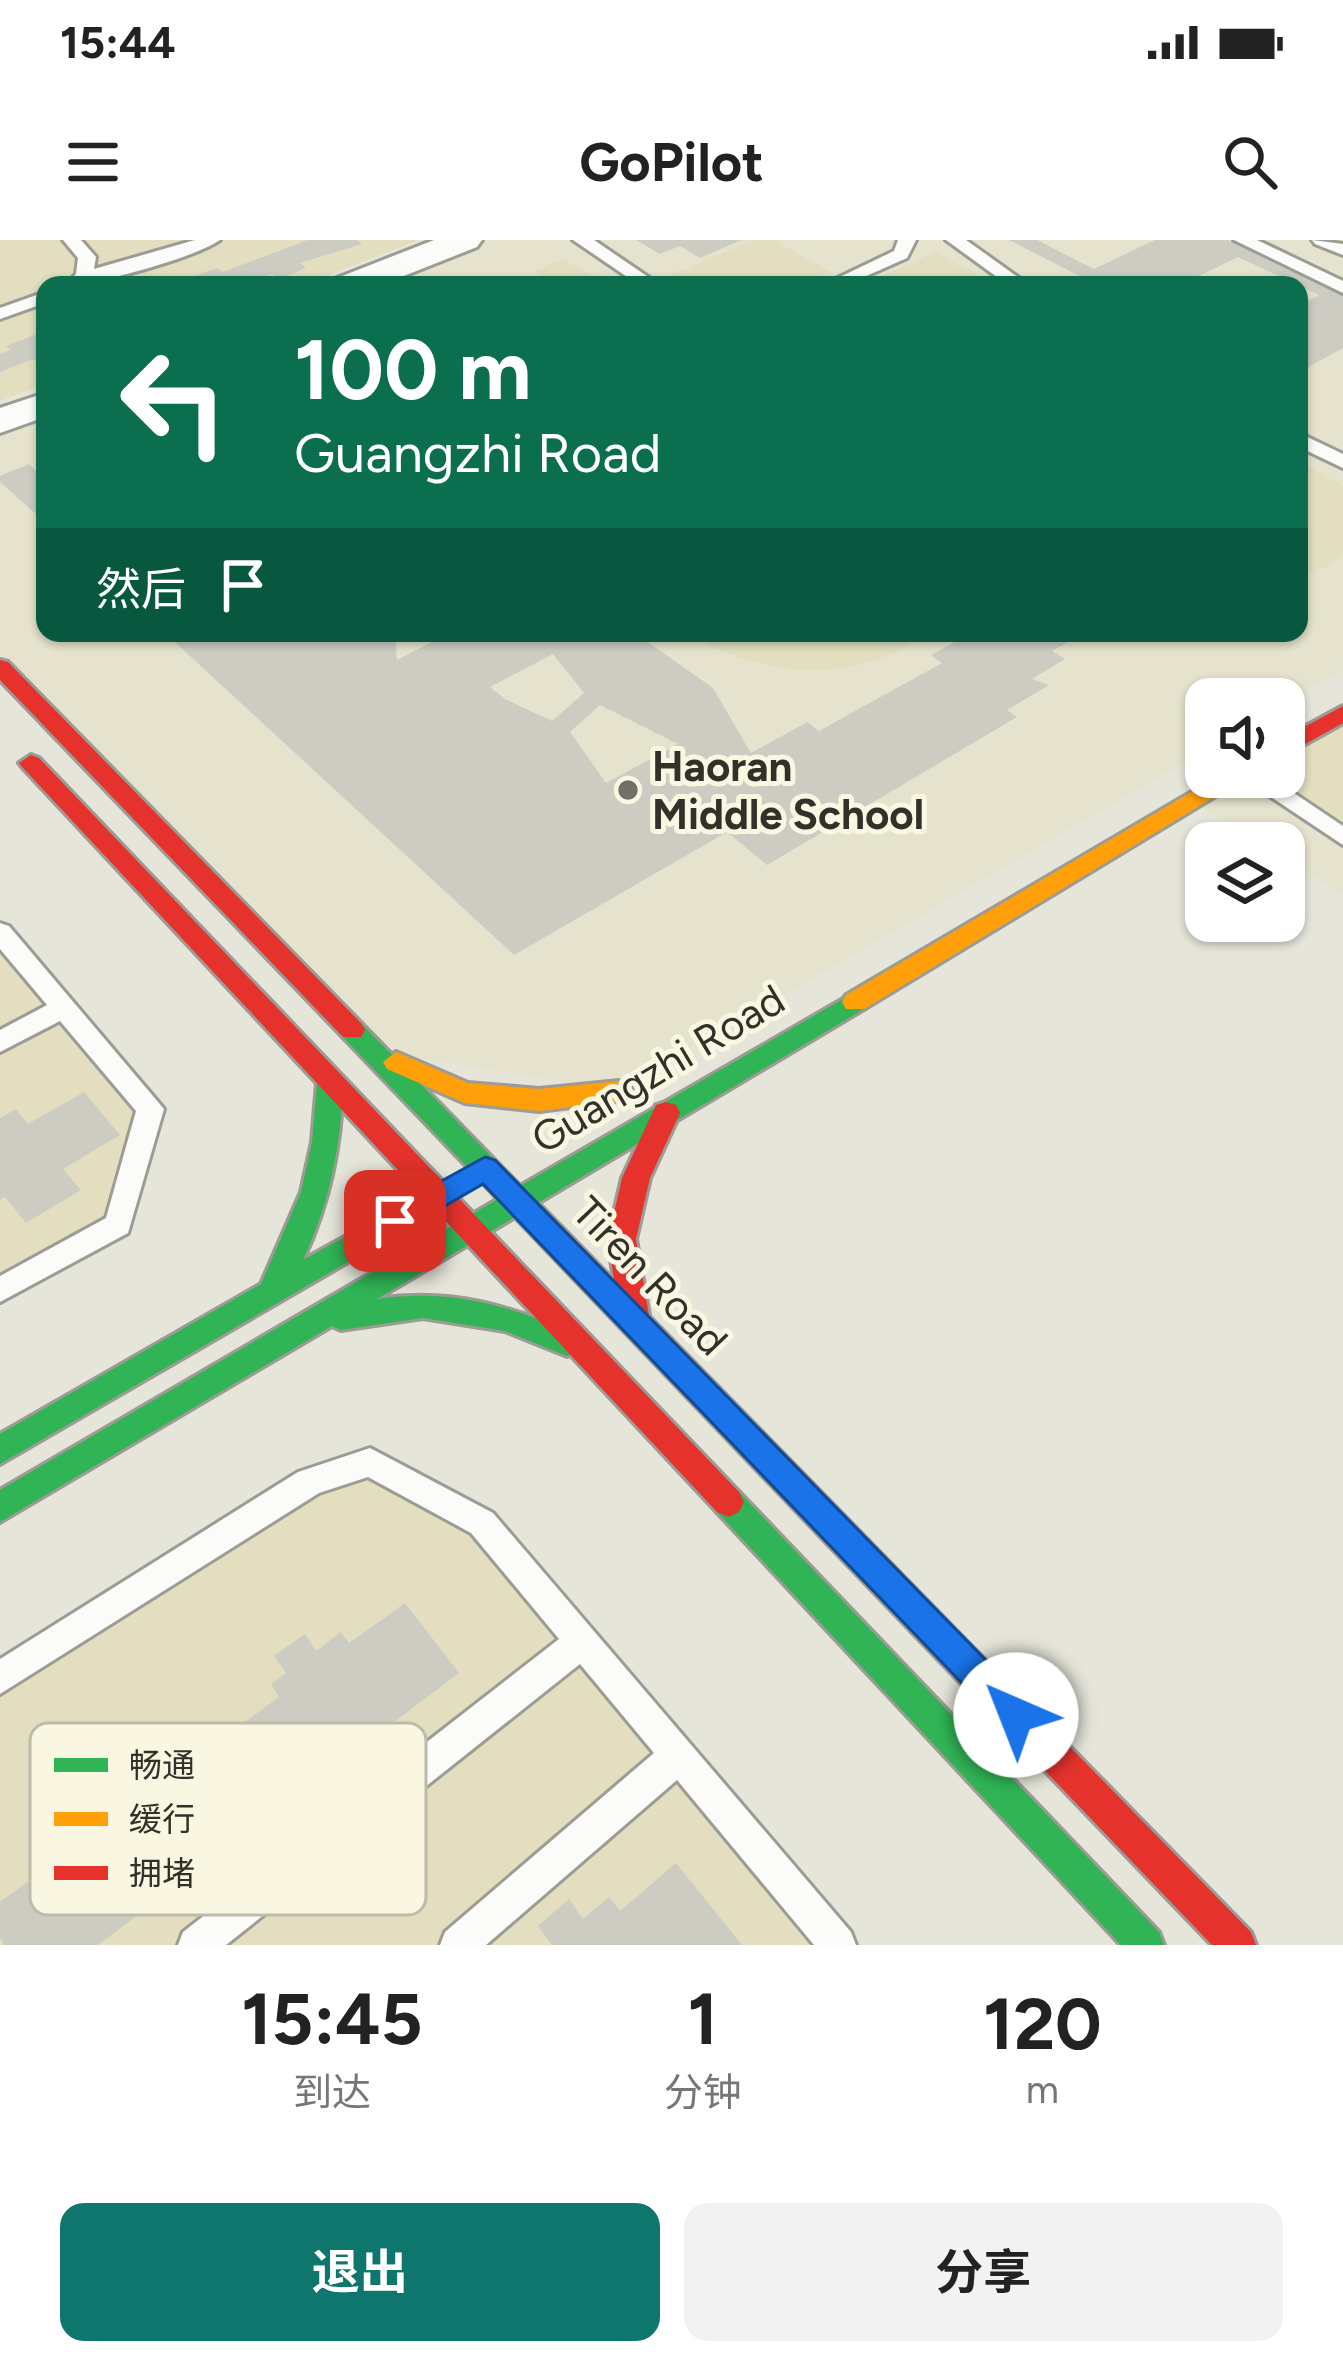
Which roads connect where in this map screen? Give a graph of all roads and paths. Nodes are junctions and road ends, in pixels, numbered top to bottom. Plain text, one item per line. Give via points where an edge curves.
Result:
1 (72, 240) edge
2 (211, 240) edge
3 (465, 240) edge
4 (581, 240) edge
5 (907, 240) edge
6 (955, 240) edge
7 (1243, 240) edge
8 (1322, 240) edge
9 (1343, 250) edge
10 (81, 276) edge
11 (94, 276) edge
12 (373, 276) edge
13 (637, 276) edge
14 (852, 276) edge
15 (1007, 276) edge
16 (1343, 288) edge
17 (36, 300) edge
18 (0, 314) edge
19 (36, 408) edge
20 (0, 422) edge
21 (1308, 444) edge
22 (1343, 462) edge
23 (0, 667) edge
24 (1343, 713) edge
25 (1305, 736) edge
26 (16, 746) dead end
27 (1198, 798) edge
28 (1284, 798) edge
29 (1343, 837) edge
30 (0, 932) edge
31 (64, 1007) junction
32 (0, 1042) edge
33 (371, 1051) junction
34 (330, 1083) junction
35 (666, 1113) junction
36 (563, 1123) dead end
37 (495, 1163) junction
38 (436, 1197) junction
39 (518, 1200) junction
40 (468, 1230) junction
41 (0, 1290) edge
42 (271, 1293) junction
43 (635, 1321) junction
44 (314, 1322) junction
45 (581, 1349) junction
46 (0, 1450) edge
47 (0, 1507) edge
48 (582, 1642) junction
49 (0, 1678) edge
50 (678, 1756) junction
51 (426, 1764) edge
52 (234, 1915) edge
53 (196, 1945) edge
54 (458, 1945) edge
55 (838, 1945) edge
56 (1146, 1945) edge
57 (1238, 1945) edge

1 - 10 lane via 87,257
2 - 11 lane
3 - 12 street
4 - 13 lane
5 - 14 lane via 901,254
6 - 15 lane
7 - 16 lane
8 - 9 lane
17 - 18 lane
19 - 20 street
21 - 22 lane
23 - 33 street, Tiren Road
24 - 25 street
26 - 34 street
27 - 35 street, Guangzhi Road
28 - 29 lane
30 - 31 lane
31 - 32 lane
31 - 41 lane via 150,1109 118,1225
33 - 36 street, Guangzhi Road via 465,1094 539,1100 629,1085
33 - 37 street, Tiren Road
34 - 38 street
34 - 42 street via 329,1165 314,1220
35 - 39 street, Guangzhi Road
35 - 43 street via 636,1178 622,1239
37 - 38 street, Guangzhi Road
37 - 39 street, Tiren Road
38 - 40 street
38 - 42 street, Guangzhi Road
39 - 40 street, Guangzhi Road
39 - 43 street, Tiren Road
40 - 44 street, Guangzhi Road
40 - 45 street
42 - 46 street, Guangzhi Road
43 - 57 street, Tiren Road
44 - 45 street via 423,1305 507,1319
44 - 47 street, Guangzhi Road
45 - 56 street
48 - 49 lane via 482,1523 370,1462 309,1482
48 - 50 lane
48 - 51 lane
50 - 54 lane
50 - 55 lane
52 - 53 lane

